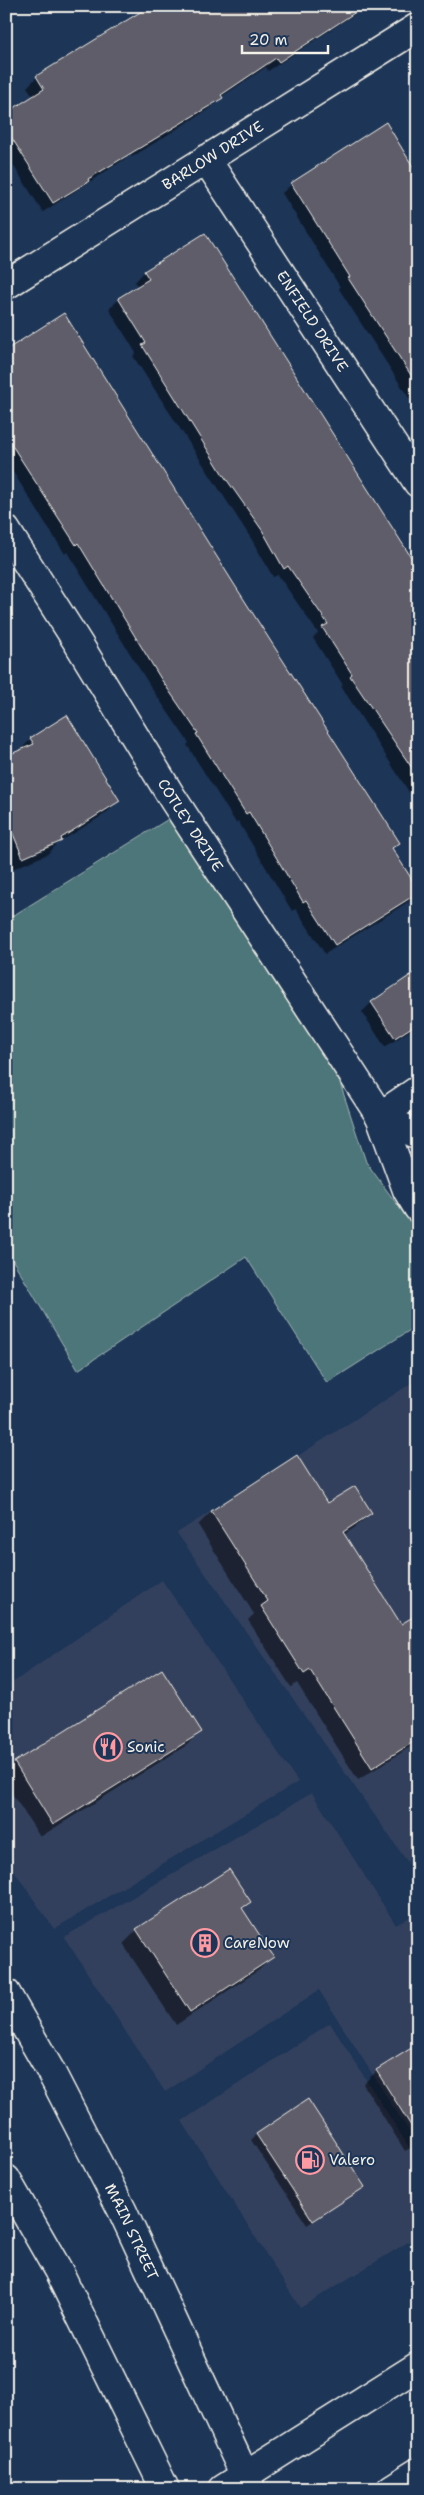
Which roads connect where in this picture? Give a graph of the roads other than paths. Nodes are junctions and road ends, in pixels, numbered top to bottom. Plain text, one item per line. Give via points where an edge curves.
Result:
1 (418, 27) edge
2 (206, 159) junction
3 (6, 284) edge
4 (418, 483) edge
5 (6, 530) edge
6 (418, 1090) edge
7 (380, 1116) junction
8 (418, 1135) edge
9 (418, 1208) edge
10 (6, 1992) edge
11 (6, 2179) edge
12 (418, 2366) edge
13 (418, 2472) edge
14 (240, 2484) edge
15 (164, 2489) edge
16 (392, 2489) edge

1 - 2 street, BARLOW DRIVE
2 - 3 street, BARLOW DRIVE
2 - 4 street, ENFIELD DRIVE
5 - 7 street, COTLEY DRIVE via 173,799
6 - 7 street
7 - 8 street
7 - 9 street, COTLEY DRIVE via 407,1190
10 - 14 street, MAIN STREET via 122,2210
11 - 15 street via 58,2270
12 - 14 street
13 - 16 street

